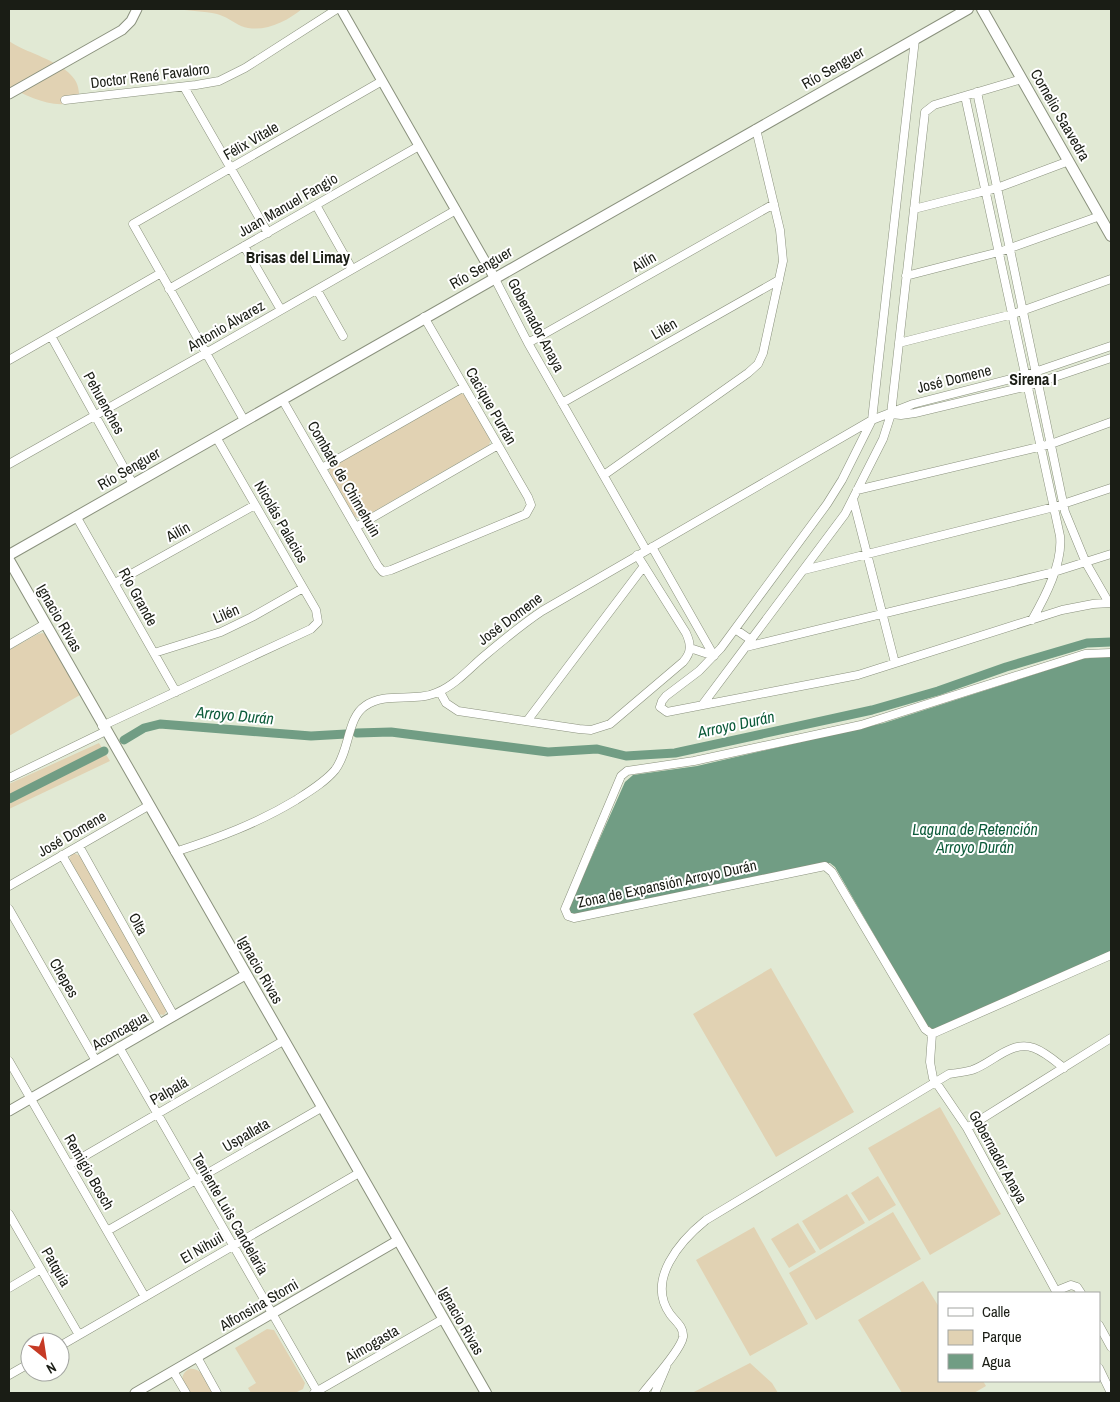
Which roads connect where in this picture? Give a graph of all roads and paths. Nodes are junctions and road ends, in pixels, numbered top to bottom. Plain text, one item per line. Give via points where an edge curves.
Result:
1 (137, 9) edge
2 (337, 9) edge
3 (341, 9) edge
4 (968, 9) edge
5 (982, 9) edge
6 (915, 39) junction
7 (1022, 79) junction
8 (382, 81) junction
9 (184, 87) junction
10 (977, 92) junction
11 (9, 94) edge
12 (965, 96) junction
13 (65, 100) dead end
14 (756, 129) junction
15 (419, 146) junction
16 (1069, 161) junction
17 (231, 168) junction
18 (998, 188) junction
19 (986, 192) junction
20 (774, 204) junction
21 (316, 205) junction
22 (456, 210) junction
23 (914, 210) junction
24 (1100, 216) junction
25 (268, 233) junction
26 (1111, 236) edge
27 (244, 246) junction
28 (1010, 249) junction
29 (999, 252) junction
30 (352, 269) junction
31 (161, 273) junction
32 (906, 276) junction
33 (494, 277) junction
34 (1111, 279) edge
35 (779, 280) junction
36 (170, 289) junction
37 (316, 290) junction
38 (281, 310) junction
39 (1024, 311) junction
40 (1013, 314) junction
41 (424, 318) junction
42 (51, 336) junction
43 (343, 336) dead end
44 (528, 343) junction
45 (899, 343) junction
46 (1111, 346) edge
47 (206, 353) junction
48 (1111, 358) edge
49 (9, 360) edge
50 (1037, 372) junction
51 (1026, 375) junction
52 (1039, 383) junction
53 (1028, 386) junction
54 (464, 387) junction
55 (282, 399) junction
56 (562, 403) junction
57 (891, 414) junction
58 (95, 415) junction
59 (244, 420) junction
60 (872, 420) junction
61 (1111, 422) edge
62 (216, 437) junction
63 (1051, 444) junction
64 (498, 445) junction
65 (1041, 446) junction
66 (9, 464) edge
67 (322, 468) junction
68 (604, 475) junction
69 (133, 484) junction
70 (1111, 488) edge
71 (857, 490) junction
72 (853, 498) junction
73 (255, 505) junction
74 (1063, 505) junction
75 (1054, 508) junction
76 (76, 516) junction
77 (356, 527) junction
78 (649, 548) junction
79 (868, 554) junction
80 (1111, 554) edge
81 (9, 555) edge
82 (637, 555) junction
83 (9, 560) edge
84 (1086, 563) junction
85 (644, 566) junction
86 (804, 570) junction
87 (383, 572) joint
88 (1054, 572) junction
89 (115, 584) junction
90 (303, 588) junction
91 (1110, 603) edge
92 (883, 614) junction
93 (1032, 620) junction
94 (45, 624) junction
95 (735, 629) junction
96 (749, 643) junction
97 (9, 645) edge
98 (690, 648) junction
99 (154, 653) junction
100 (1111, 653) edge
101 (714, 656) junction
102 (895, 663) junction
103 (176, 692) junction
104 (440, 692) junction
105 (703, 704) junction
106 (527, 721) junction
107 (104, 728) junction
108 (9, 778) edge
109 (148, 806) junction
110 (79, 846) junction
111 (175, 852) junction
112 (62, 855) junction
113 (9, 886) edge
114 (9, 909) edge
115 (1111, 955) edge
116 (245, 975) junction
117 (174, 1016) junction
118 (160, 1024) junction
119 (932, 1034) junction
120 (1111, 1038) edge
121 (283, 1041) junction
122 (119, 1047) junction
123 (9, 1061) edge
124 (96, 1061) junction
125 (1064, 1068) junction
126 (935, 1083) junction
127 (30, 1098) junction
128 (321, 1108) junction
129 (9, 1111) edge
130 (157, 1114) junction
131 (967, 1128) junction
132 (69, 1165) junction
133 (359, 1173) junction
134 (195, 1180) junction
135 (9, 1214) edge
136 (107, 1231) junction
137 (397, 1241) junction
138 (233, 1246) junction
139 (41, 1269) junction
140 (9, 1288) edge
141 (1057, 1292) edge
142 (1080, 1292) edge
143 (145, 1297) junction
144 (272, 1314) junction
145 (443, 1318) junction
146 (1100, 1327) edge
147 (79, 1335) junction
148 (70, 1340) edge
149 (1111, 1347) edge
150 (197, 1357) junction
151 (670, 1358) junction
152 (20, 1369) edge
153 (1100, 1370) edge
154 (173, 1371) junction
155 (9, 1376) edge
156 (135, 1393) edge
157 (186, 1393) edge
158 (218, 1393) edge
159 (317, 1393) edge
160 (486, 1393) edge
161 (643, 1393) edge
162 (654, 1393) edge
163 (1110, 1393) edge

1 - 11 street via 122,30
2 - 9 street, Doctor René Favaloro via 239,72 211,83
3 - 8 street, Gobernador Anaya
4 - 6 main road, Río Senguer
5 - 7 main road, Cornelio Saavedra
6 - 14 main road, Río Senguer
6 - 60 street
7 - 10 street
7 - 16 main road, Cornelio Saavedra
8 - 15 street, Gobernador Anaya
8 - 17 street, Félix Vitale
9 - 13 street, Doctor René Favaloro
9 - 17 street
10 - 12 street
10 - 18 street
12 - 19 street
12 - 23 street via 934,105 925,112
14 - 20 street
14 - 33 main road, Río Senguer
15 - 21 street, Juan Manuel Fangio
15 - 22 street, Gobernador Anaya
16 - 18 street
16 - 24 main road, Cornelio Saavedra
17 - 25 street
17 - 31 street, Félix Vitale via 133,224
18 - 19 street
18 - 28 street
19 - 23 street
19 - 29 street
20 - 35 street via 783,252
20 - 44 street, Ailín
21 - 25 street, Juan Manuel Fangio
21 - 30 street
22 - 30 street, Antonio Álvarez
22 - 33 street, Gobernador Anaya
23 - 32 street
24 - 26 main road, Cornelio Saavedra
24 - 28 street
25 - 27 street, Juan Manuel Fangio
27 - 36 street, Juan Manuel Fangio
27 - 38 street
28 - 29 street
28 - 39 street
29 - 32 street
29 - 40 street
30 - 37 street, Antonio Álvarez
31 - 36 street
31 - 42 street
32 - 45 street
33 - 41 main road, Río Senguer
33 - 44 street, Gobernador Anaya
34 - 39 street
35 - 56 street, Lilén
35 - 68 street via 758,364
36 - 47 street
37 - 38 street, Antonio Álvarez
37 - 43 street
38 - 47 street, Antonio Álvarez
39 - 40 street
39 - 50 street
40 - 45 street
40 - 51 street
41 - 54 street, Cacique Purrán
41 - 55 main road, Río Senguer
42 - 49 street
42 - 58 street, Pehuenches
44 - 56 street, Gobernador Anaya
45 - 57 street
46 - 50 street, José Domene
47 - 58 street, Antonio Álvarez
47 - 59 street
48 - 52 street, José Domene
50 - 51 street, José Domene
50 - 52 street
51 - 53 street
51 - 57 street, José Domene via 913,404
52 - 53 street, José Domene
52 - 63 street
53 - 57 street, José Domene via 915,414
53 - 65 street
54 - 64 street, Cacique Purrán
54 - 67 street
55 - 59 main road, Río Senguer
55 - 67 street, Combate de Chimehuin
56 - 68 street, Gobernador Anaya
57 - 60 street, José Domene
57 - 71 street via 883,439
58 - 66 street, Antonio Álvarez
58 - 69 street, Pehuenches
59 - 62 main road, Río Senguer
60 - 78 street, José Domene
60 - 95 street via 827,504
61 - 63 street
62 - 69 main road, Río Senguer
62 - 73 street, Nicolás Palacios
63 - 65 street
63 - 74 street
64 - 77 street
64 - 87 street, Cacique Purrán via 528,498 530,509 526,514
65 - 71 street
65 - 75 street
67 - 77 street, Combate de Chimehuin
68 - 78 street, Gobernador Anaya
69 - 76 main road, Río Senguer
70 - 74 street
71 - 72 street
72 - 79 street
72 - 86 street
73 - 89 street, Ailín
73 - 90 street, Nicolás Palacios
74 - 75 street
74 - 84 street
75 - 79 street
75 - 88 street via 1061,544
76 - 81 main road, Río Senguer
76 - 89 street, Río Grande
77 - 87 street, Combate de Chimehuin
78 - 82 street, José Domene
78 - 101 street, Gobernador Anaya
79 - 86 street
79 - 92 street
80 - 84 street
82 - 85 street
82 - 104 street, José Domene via 526,622
83 - 94 main road, Ignacio Rivas
84 - 88 street
84 - 91 street
85 - 98 street via 686,633
85 - 106 street
86 - 96 street
88 - 92 street
88 - 93 street
89 - 99 street, Río Grande
90 - 99 street, Lilén via 221,632
90 - 103 street, Nicolás Palacios via 318,614 318,622 311,629
91 - 93 street via 1078,606
92 - 96 street
92 - 102 street
93 - 102 street
94 - 97 street
94 - 107 main road, Ignacio Rivas
95 - 96 street
95 - 101 street
96 - 105 street
98 - 101 street
98 - 106 street via 683,662 610,724 591,730
99 - 103 street, Río Grande
100 - 119 street, Zona de Expansión Arroyo Durán via 1086,654 861,725 694,761 627,771 621,776 566,906 568,916 574,918 825,866 832,872 924,1029
101 - 105 street via 660,704 667,712
102 - 105 street via 829,682
103 - 107 street
104 - 106 street via 446,703 458,711
104 - 111 street, José Domene via 431,696 382,699 364,706 353,720 340,762 315,787 249,825
107 - 108 street
107 - 109 main road, Ignacio Rivas
109 - 110 street, José Domene
109 - 111 main road, Ignacio Rivas
110 - 112 street, José Domene
110 - 117 street, Olta
111 - 116 main road, Ignacio Rivas
112 - 113 street, José Domene
112 - 118 street, Olta
114 - 124 street, Chepes
115 - 119 street
116 - 117 street, Aconcagua
116 - 121 main road, Ignacio Rivas
117 - 118 street, Aconcagua
118 - 122 street, Aconcagua
119 - 126 street, Gobernador Anaya via 930,1068
120 - 125 street
121 - 128 main road, Ignacio Rivas
121 - 130 street, Palpalá
122 - 124 street, Aconcagua
122 - 130 street, Teniente Luis Candelaria
123 - 127 street, Remigio Bosch
124 - 127 street, Aconcagua
125 - 126 street via 1043,1052 1023,1046 1013,1048 973,1070 949,1074
125 - 131 street
126 - 131 street, Gobernador Anaya
126 - 151 street via 720,1211 683,1240 663,1276 666,1307 683,1331 681,1342
127 - 129 street, Aconcagua
127 - 132 street, Remigio Bosch
128 - 133 main road, Ignacio Rivas
128 - 134 street, Uspallata
130 - 132 street, Palpalá
130 - 134 street, Teniente Luis Candelaria
131 - 141 street, Gobernador Anaya
132 - 136 street, Remigio Bosch
133 - 137 main road, Ignacio Rivas
133 - 138 street, El Nihuil
134 - 136 street, Uspallata
134 - 138 street, Teniente Luis Candelaria
135 - 139 street, Patquia
136 - 143 street, Remigio Bosch
137 - 144 street, Alfonsina Storni
137 - 145 main road, Ignacio Rivas
138 - 143 street, El Nihuil
138 - 144 street, Teniente Luis Candelaria
139 - 140 street
139 - 147 street, Patquia
141 - 142 street, Gobernador Anaya via 1071,1285
143 - 147 street, El Nihuil
144 - 150 street, Alfonsina Storni
144 - 159 street, Teniente Luis Candelaria
145 - 159 street, Aimogasta
145 - 160 main road, Ignacio Rivas
146 - 149 street
147 - 148 street, El Nihuil
150 - 154 street, Alfonsina Storni
150 - 158 street
151 - 161 street
151 - 162 street
152 - 155 street
153 - 163 street
154 - 156 street, Alfonsina Storni
154 - 157 street

